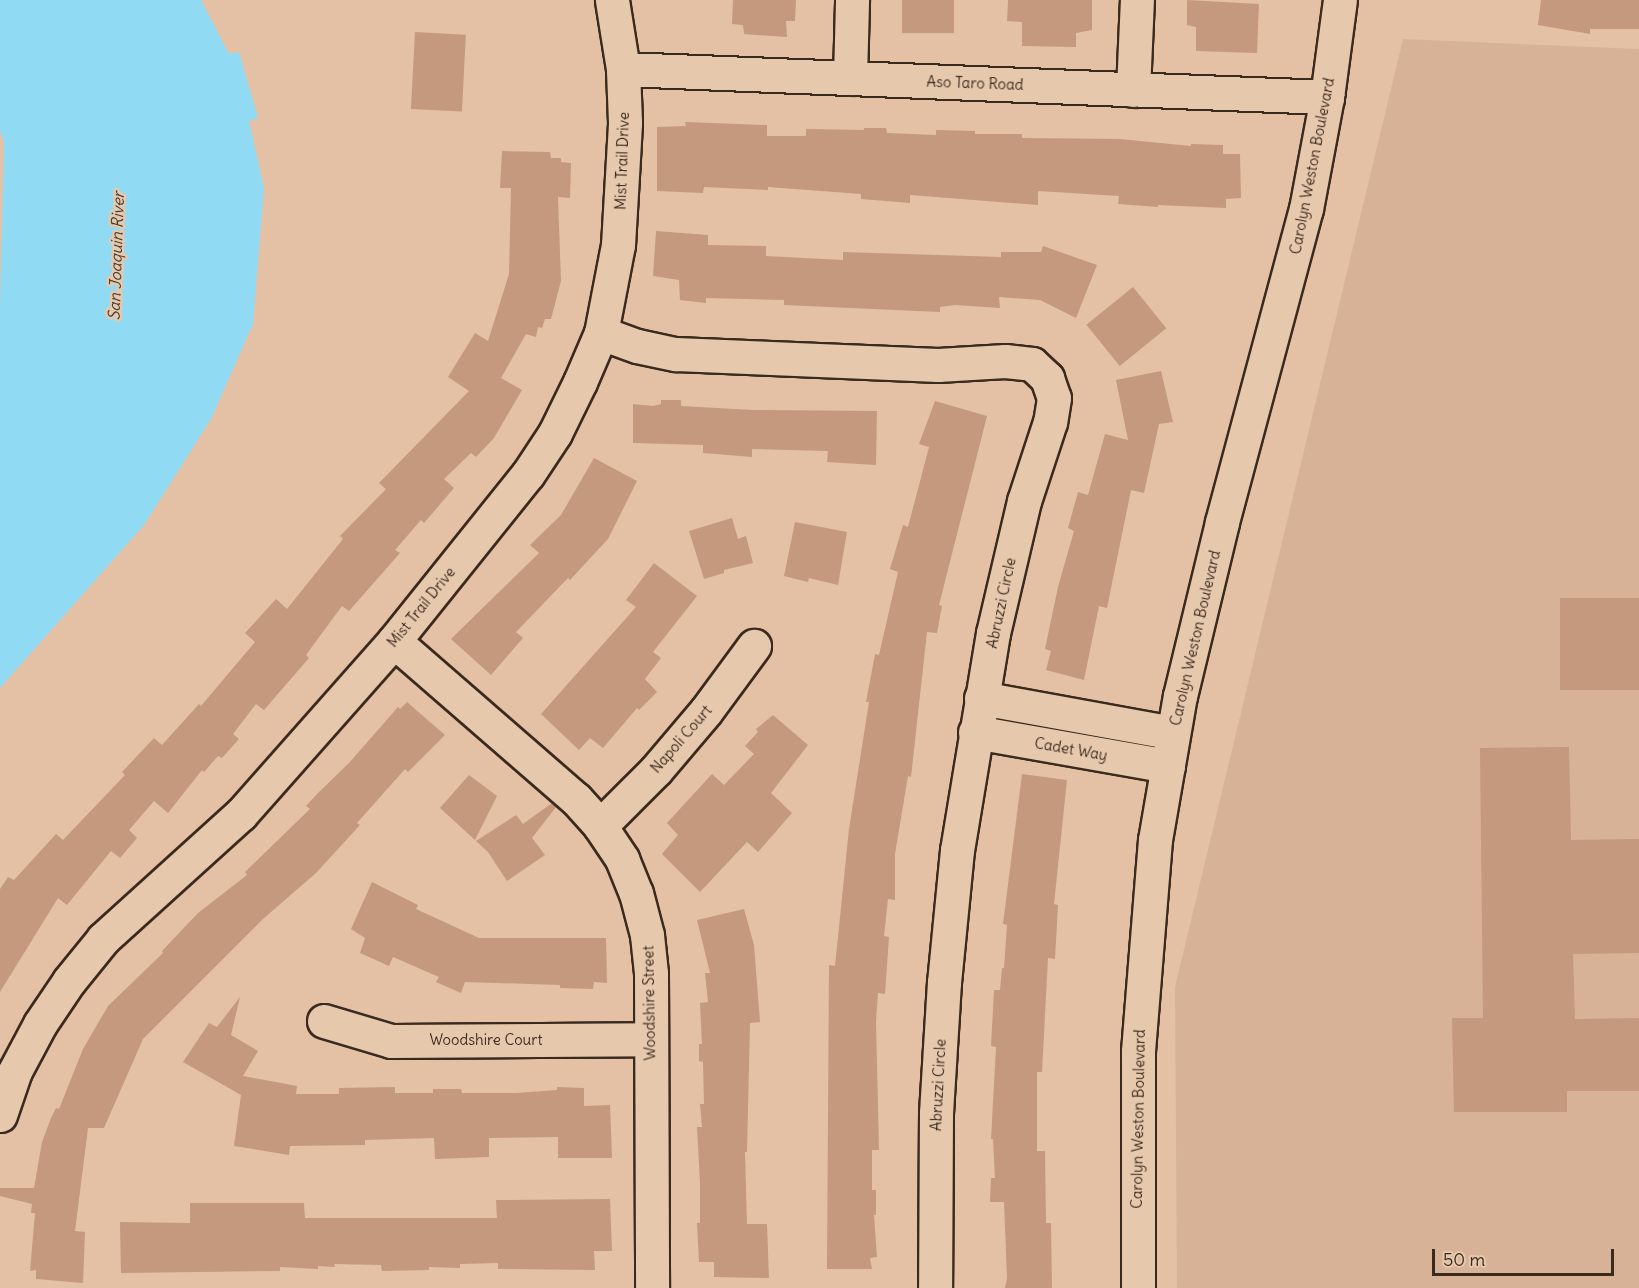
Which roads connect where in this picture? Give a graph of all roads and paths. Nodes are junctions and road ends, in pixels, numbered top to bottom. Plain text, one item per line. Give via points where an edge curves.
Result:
1 (612, 0) edge
2 (852, 0) edge
3 (1137, 0) edge
4 (1340, 0) edge
5 (623, 69) junction
6 (850, 78) junction
7 (1133, 90) junction
8 (1327, 97) junction
9 (601, 333) junction
10 (394, 641) junction
11 (754, 646) dead end
12 (981, 698) junction
13 (975, 732) junction
14 (1173, 733) junction
15 (1168, 766) junction
16 (600, 826) junction
17 (324, 1021) dead end
18 (651, 1039) junction
19 (0, 1115) edge
20 (652, 1288) edge
21 (935, 1288) edge
22 (1138, 1288) edge

1 - 5 street, Mist Trail Drive
2 - 6 street
3 - 7 street
4 - 8 street, Carolyn Weston Boulevard
5 - 6 street, Aso Taro Road
5 - 9 street, Mist Trail Drive via 625,122 618,244
6 - 7 street, Aso Taro Road
7 - 8 street, Aso Taro Road
8 - 14 street, Carolyn Weston Boulevard via 1306,209 1222,522
9 - 10 street, Mist Trail Drive via 555,433 528,474
9 - 12 street, Abruzzi Circle via 676,354 938,365 1005,361 1032,364 1047,378 1054,398 1050,422 1024,501
10 - 16 street, Woodshire Street via 576,799
10 - 19 street, Mist Trail Drive via 241,814 103,939 40,1024 15,1071
11 - 16 street, Napoli Court via 656,770
12 - 13 street, Abruzzi Circle
12 - 14 street
13 - 15 street, Cadet Way
13 - 21 street, Abruzzi Circle via 957,850 944,982 936,1113
14 - 15 street, Carolyn Weston Boulevard
15 - 22 street, Carolyn Weston Boulevard via 1155,840 1138,1051
16 - 18 street, Woodshire Street via 622,859 648,935
17 - 18 street, Woodshire Court via 391,1041
18 - 20 street, Woodshire Street

